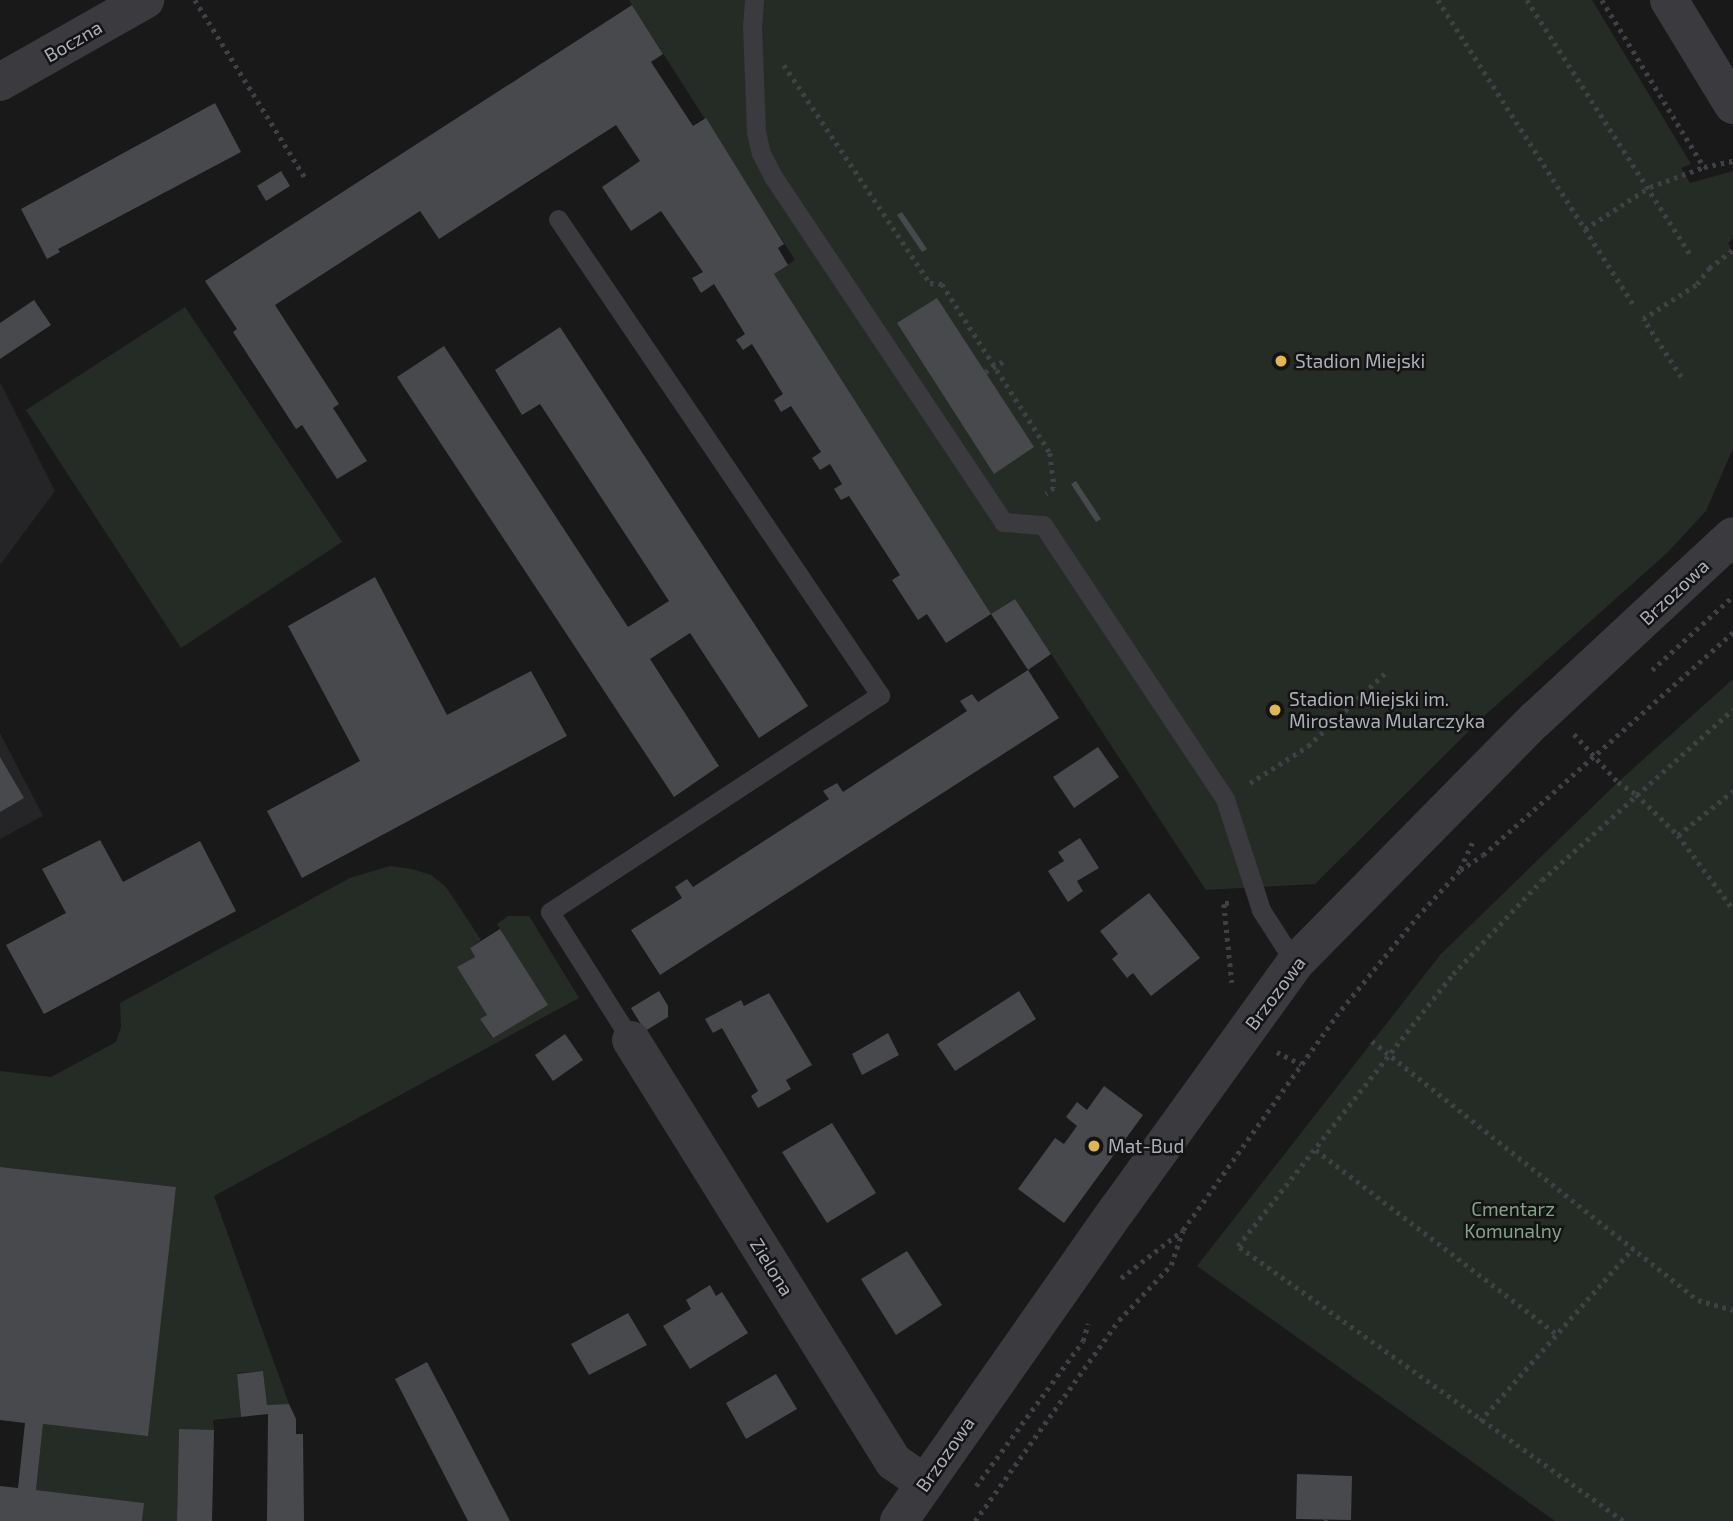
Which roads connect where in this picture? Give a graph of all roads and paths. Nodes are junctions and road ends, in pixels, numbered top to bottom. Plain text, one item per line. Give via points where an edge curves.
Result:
1 (145, 0) edge
2 (195, 0) edge
3 (754, 0) edge
4 (1438, 0) edge
5 (1527, 0) edge
6 (1602, 0) edge
7 (1669, 0) edge
8 (752, 26) junction
9 (0, 82) edge
10 (1733, 105) edge
11 (1733, 161) edge
12 (1704, 167) junction
13 (306, 179) dead end
14 (1650, 187) junction
15 (558, 219) dead end
16 (1585, 229) junction
17 (1733, 250) edge
18 (1691, 255) dead end
19 (1633, 304) dead end
20 (1004, 361) dead end
21 (995, 367) junction
22 (985, 372) dead end
23 (1681, 377) dead end
24 (1003, 522) junction
25 (1733, 536) edge
26 (1733, 632) edge
27 (1386, 672) dead end
28 (1552, 706) junction
29 (1733, 709) edge
30 (1594, 756) junction
31 (1733, 791) edge
32 (1636, 794) junction
33 (1225, 799) junction
34 (1678, 835) junction
35 (1733, 909) edge
36 (1295, 963) junction
37 (631, 1040) joint
38 (1372, 1041) dead end
39 (1390, 1055) junction
40 (1316, 1150) junction
41 (1183, 1230) junction
42 (1633, 1248) junction
43 (1116, 1284) dead end
44 (1733, 1310) edge
45 (1090, 1320) dead end
46 (1557, 1334) junction
47 (1480, 1421) junction
48 (925, 1484) junction
49 (975, 1487) dead end
50 (900, 1521) edge
51 (975, 1521) edge
52 (1623, 1521) edge

1 - 9 street, Boczna
2 - 13 path
3 - 8 lane
4 - 16 path
5 - 14 path
6 - 12 path
7 - 10 street
8 - 21 path via 768,40 930,283 942,284
8 - 24 lane via 756,132 761,153
11 - 12 path
12 - 14 path
14 - 16 path
14 - 18 path
15 - 37 lane via 880,695 550,912
16 - 19 path
17 - 23 path via 1697,284 1643,319
20 - 21 path
21 - 22 path
21 - 24 path via 1050,453 1054,488
24 - 33 lane via 1043,525
25 - 28 street, Brzozowa
26 - 30 path
27 - 33 path via 1308,746
28 - 30 path
28 - 36 street, Brzozowa
29 - 32 path
30 - 32 path
30 - 41 path via 1460,870 1417,917 1336,1016
31 - 34 path
32 - 34 path
32 - 39 path via 1542,880 1453,974
33 - 36 lane via 1261,910
34 - 35 path
36 - 48 street, Brzozowa
37 - 48 street, Zielona via 894,1462
38 - 39 path
39 - 40 path
39 - 42 path
40 - 46 path
40 - 47 path via 1238,1246
41 - 43 path
41 - 51 path via 1171,1265 1119,1320
42 - 44 path via 1698,1300
42 - 46 path
45 - 49 path via 1083,1341
46 - 47 path
47 - 52 path
48 - 50 street, Brzozowa

